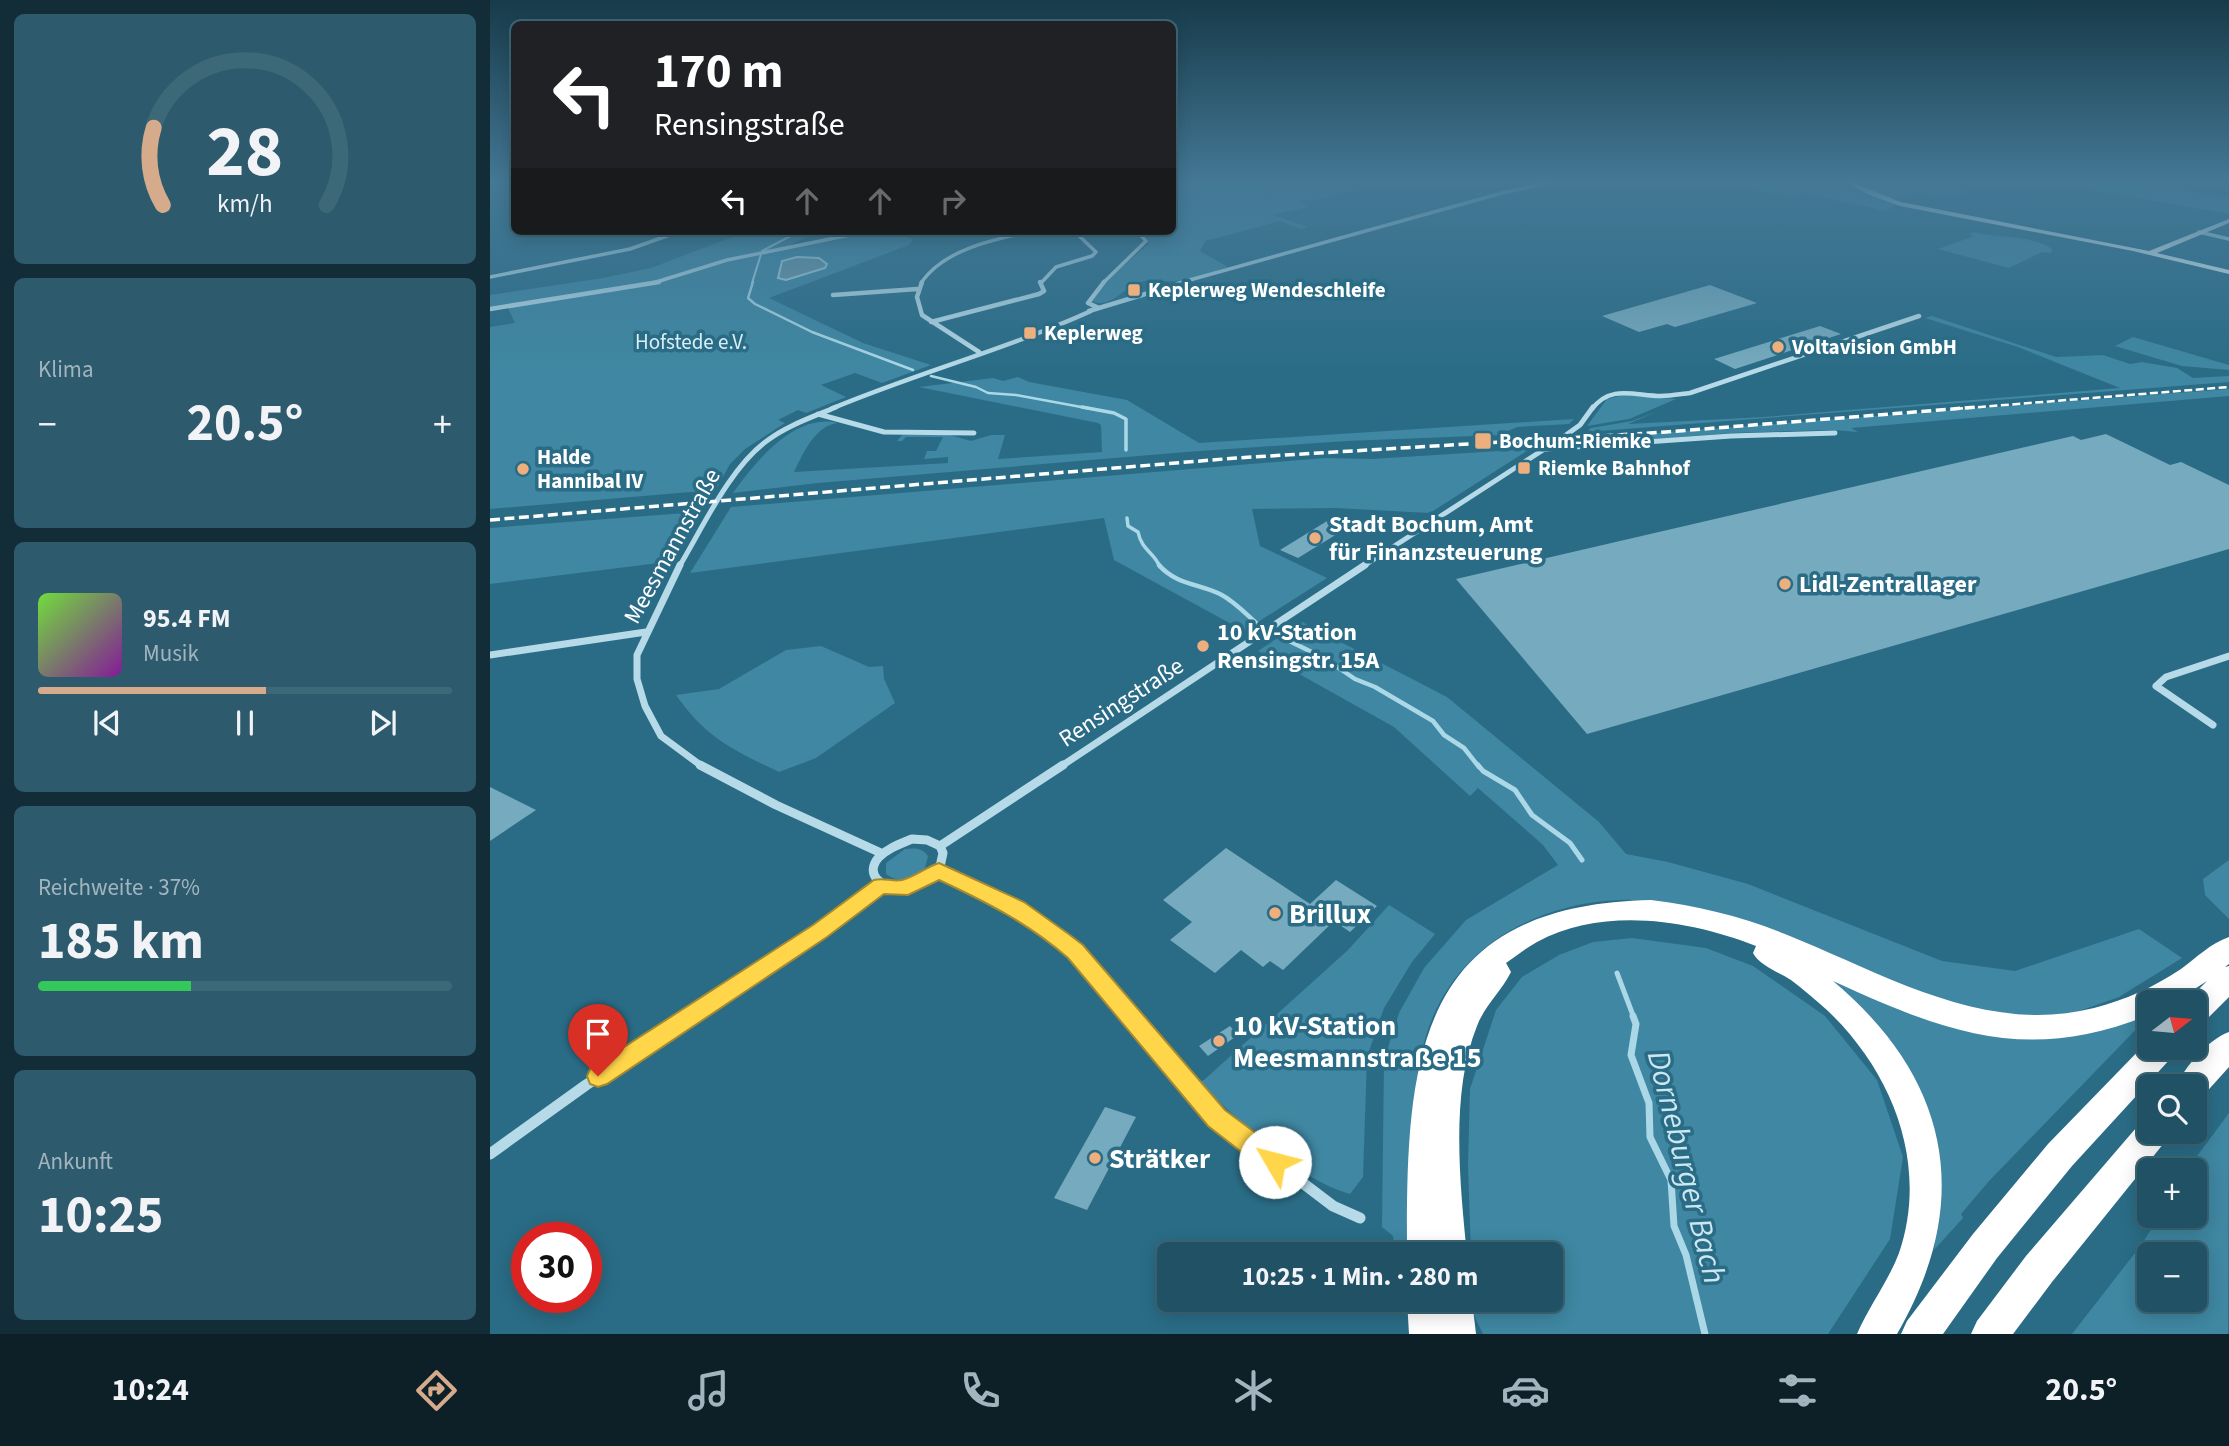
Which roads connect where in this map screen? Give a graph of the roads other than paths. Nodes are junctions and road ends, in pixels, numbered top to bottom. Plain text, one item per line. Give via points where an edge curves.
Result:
1 (641, 245) edge
2 (803, 245) edge
3 (980, 245) edge
4 (1089, 245) edge
5 (1141, 245) edge
6 (1319, 245) edge
7 (2110, 245) edge
8 (2168, 245) edge
9 (2150, 253) junction
10 (2229, 272) edge
11 (490, 277) edge
12 (917, 289) junction
13 (833, 295) dead end
14 (1099, 308) junction
15 (490, 309) edge
16 (1919, 316) dead end
17 (931, 322) junction
18 (979, 352) junction
19 (817, 414) junction
20 (974, 433) dead end
21 (1835, 433) dead end
22 (1545, 449) junction
23 (646, 632) junction
24 (490, 655) edge
25 (2229, 656) edge
26 (2213, 724) dead end
27 (940, 846) junction
28 (881, 853) junction
29 (939, 871) junction
30 (881, 886) junction
31 (2229, 948) edge
32 (2229, 978) edge
33 (2207, 1000) edge
34 (2229, 1045) edge
35 (2150, 1060) edge
36 (2203, 1074) edge
37 (2143, 1144) edge
38 (490, 1154) edge
39 (1360, 1218) dead end
40 (1425, 1242) edge
41 (1448, 1242) edge
42 (1430, 1315) edge
43 (1457, 1334) edge
44 (1876, 1334) edge
45 (1920, 1334) edge
46 (1990, 1334) edge

1 - 11 street
2 - 15 street via 727,260 651,284
3 - 12 street via 928,273
4 - 17 street via 1096,252 1049,271 1040,282 1044,290 1039,294
5 - 14 street via 1106,278 1088,303
6 - 14 street, Meesmannstraße
7 - 9 street
8 - 9 street
9 - 10 street
12 - 13 street
12 - 17 street via 917,306
14 - 18 street, Meesmannstraße
16 - 22 street, Rensingstraße via 1690,393 1609,394 1580,425
17 - 18 street
18 - 19 street, Meesmannstraße
19 - 20 street via 884,432
19 - 23 street, Meesmannstraße via 779,433 746,459 680,566
21 - 22 street
22 - 27 street, Rensingstraße
23 - 24 street
23 - 28 street, Meesmannstraße via 637,655 637,679 661,736 696,763
25 - 26 street via 2166,677 2157,686
27 - 28 street via 912,839
27 - 29 street
28 - 30 street via 872,872
29 - 30 street via 908,887
29 - 39 street via 991,893 1051,931 1075,951 1217,1118 1334,1206
30 - 38 street
31 - 40 highway via 2186,982 2138,1007 2069,1026 2039,1028 1977,1021 1923,1008 1737,927 1699,916 1628,909 1550,922 1516,940 1485,965 1461,994 1444,1030 1428,1110
32 - 33 highway
34 - 36 highway
35 - 45 highway via 2060,1155
37 - 46 highway
41 - 44 highway via 1446,1112 1450,1072 1474,1002 1493,975 1524,951 1557,935 1592,925 1662,921 1734,938 1777,957 1808,978 1868,1032 1906,1092 1924,1143 1927,1208 1914,1259
42 - 43 highway

